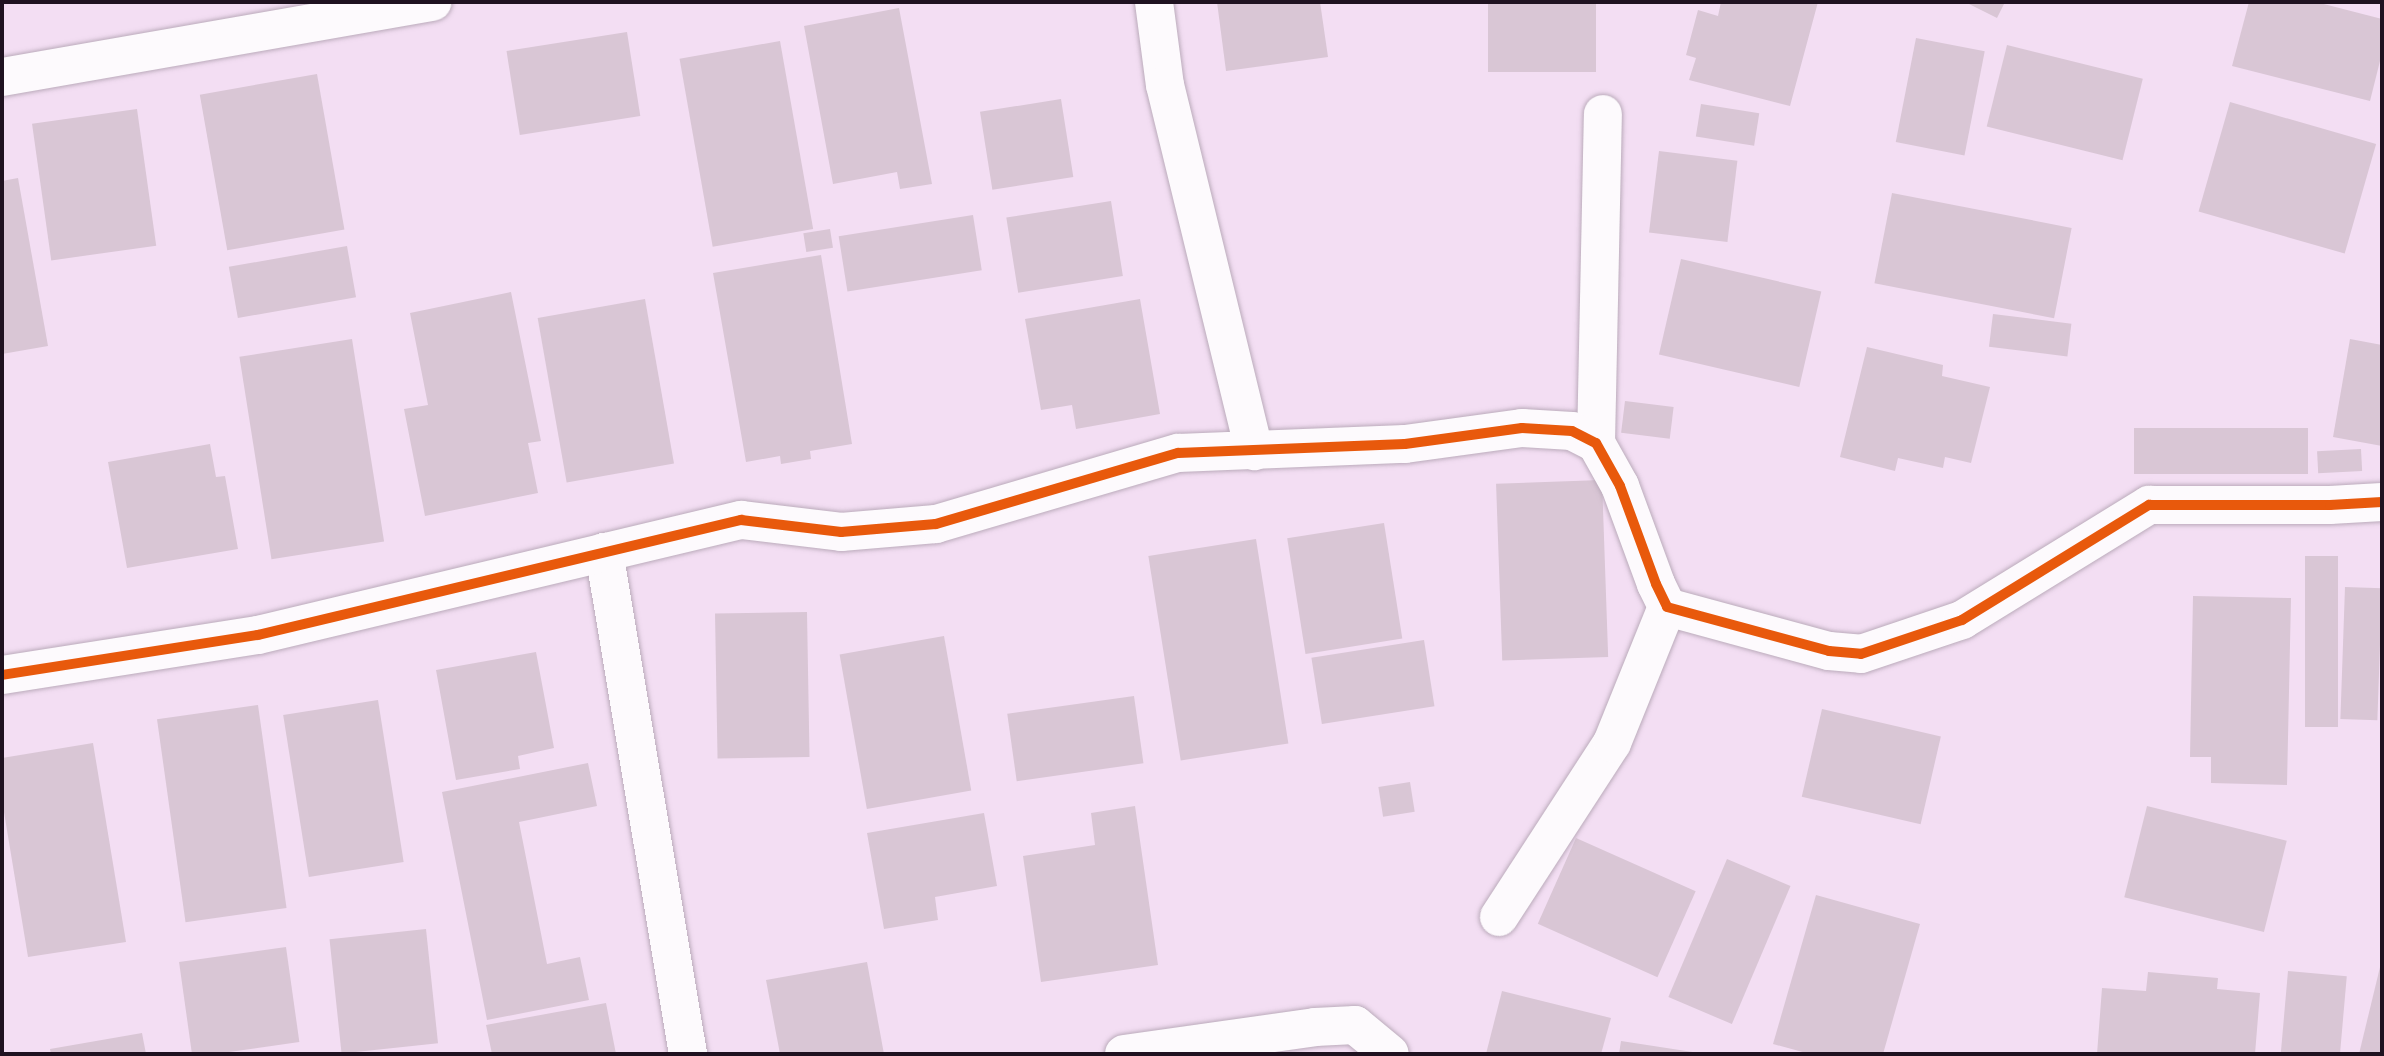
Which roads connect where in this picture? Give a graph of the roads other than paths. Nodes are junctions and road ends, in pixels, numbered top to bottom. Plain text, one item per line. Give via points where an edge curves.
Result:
1 (433, 2) edge
2 (1154, 2) edge
3 (2, 77) edge
4 (1603, 114) dead end
5 (1596, 443) junction
6 (1254, 451) junction
7 (2382, 502) edge
8 (604, 552) junction
9 (1667, 607) junction
10 (2, 675) edge
11 (1499, 917) dead end
12 (688, 1054) edge
13 (1125, 1054) edge
14 (1390, 1054) edge

1 - 3 street
2 - 6 street via 1165,85
4 - 5 street
5 - 6 street via 1572,431 1522,428 1405,444
5 - 9 street via 1620,486
6 - 8 street via 1178,453 936,524 841,532 741,520
7 - 9 street via 2149,505 1962,620 1861,654 1829,651
8 - 10 street via 258,635
8 - 12 street
9 - 11 street via 1612,743
13 - 14 street via 1355,1025

